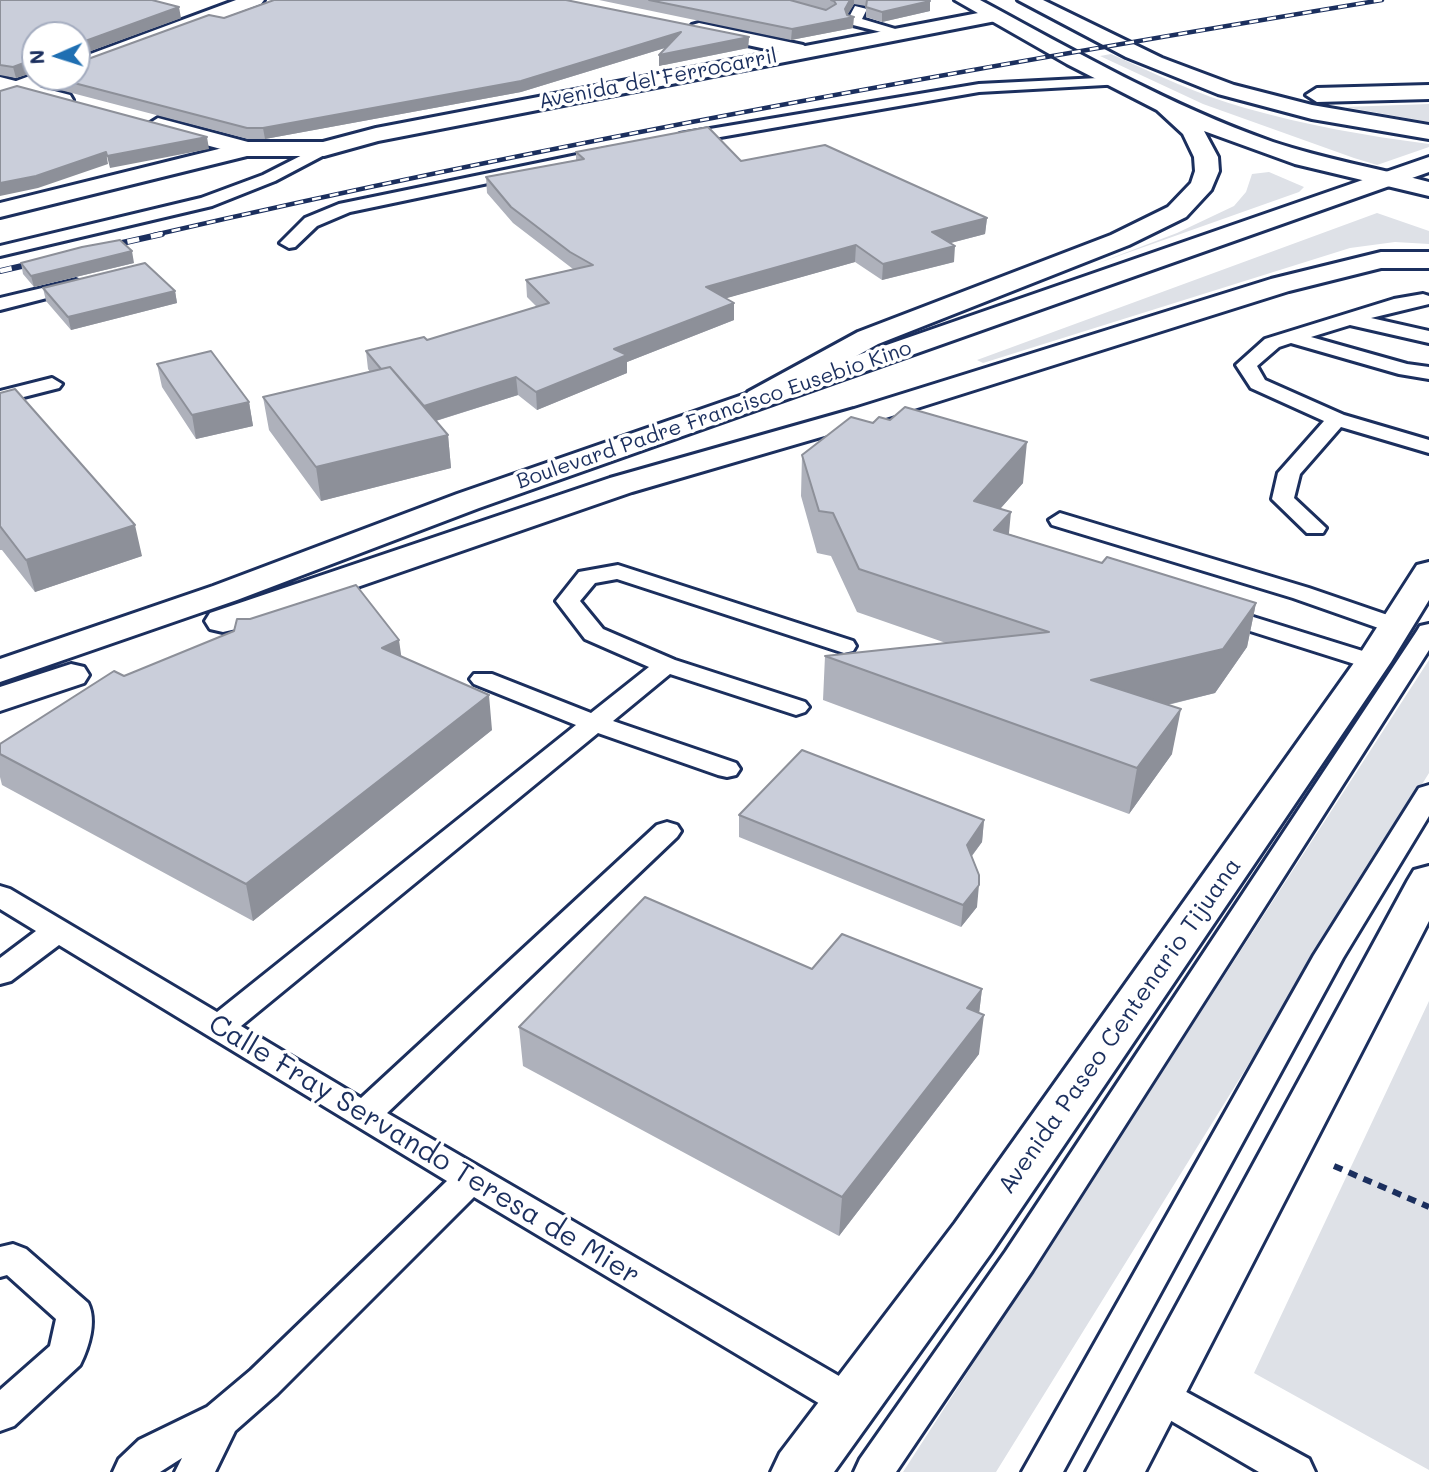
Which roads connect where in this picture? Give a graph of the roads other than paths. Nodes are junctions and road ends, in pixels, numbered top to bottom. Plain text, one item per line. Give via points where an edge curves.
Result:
1 (254, 0) edge
2 (965, 0) edge
3 (1074, 0) edge
4 (1035, 3) edge
5 (994, 16) junction
6 (835, 17) edge
7 (681, 26) edge
8 (905, 34) junction
9 (803, 51) junction
10 (91, 61) edge
11 (1197, 80) junction
12 (1118, 81) junction
13 (6, 89) edge
14 (1429, 92) edge
15 (1163, 103) junction
16 (81, 105) edge
17 (132, 118) edge
18 (1429, 132) edge
19 (670, 141) edge
20 (1265, 147) junction
21 (247, 149) junction
22 (324, 149) junction
23 (629, 149) edge
24 (1429, 164) edge
25 (1392, 179) junction
26 (1429, 188) edge
27 (1360, 189) junction
28 (1409, 209) dead end
29 (0, 210) edge
30 (289, 243) dead end
31 (0, 251) edge
32 (1429, 260) edge
33 (97, 280) edge
34 (1423, 300) dead end
35 (0, 304) edge
36 (1347, 318) junction
37 (1289, 337) junction
38 (1429, 337) edge
39 (1429, 373) edge
40 (52, 383) dead end
41 (0, 397) edge
42 (759, 398) junction
43 (1337, 419) junction
44 (1429, 447) edge
45 (1060, 520) dead end
46 (1315, 528) dead end
47 (1429, 572) edge
48 (1194, 606) edge
49 (1399, 640) edge
50 (844, 646) dead end
51 (666, 665) junction
52 (0, 671) edge
53 (483, 679) dead end
54 (0, 700) edge
55 (796, 707) dead end
56 (594, 723) junction
57 (727, 769) dead end
58 (1429, 794) edge
59 (667, 831) dead end
60 (1429, 880) edge
61 (0, 896) edge
62 (56, 932) junction
63 (0, 973) edge
64 (218, 1028) junction
65 (364, 1115) junction
66 (471, 1179) junction
67 (0, 1262) edge
68 (1157, 1393) junction
69 (850, 1402) junction
70 (0, 1414) edge
71 (221, 1419) junction
72 (133, 1472) edge
73 (195, 1472) edge
74 (800, 1472) edge
75 (874, 1472) edge
76 (1042, 1472) edge
77 (1115, 1472) edge
78 (1295, 1472) edge

1 - 10 main road
2 - 5 main road
3 - 4 main road, Avenida del Ferrocarril
4 - 5 main road, Avenida del Ferrocarril
4 - 11 main road
5 - 8 main road, Avenida del Ferrocarril
5 - 12 main road
6 - 8 lane via 857,15
7 - 9 main road
8 - 9 main road, Avenida del Ferrocarril
9 - 22 main road, Avenida del Ferrocarril
11 - 14 main road via 1320,95
11 - 18 main road via 1309,111
12 - 15 main road
12 - 19 lane via 979,88
13 - 16 main road
15 - 20 main road
15 - 42 main road via 1193,131 1206,157 1202,185 1177,212 1120,240 868,338
17 - 21 main road
20 - 25 main road
20 - 27 main road
21 - 22 main road, Avenida del Ferrocarril
21 - 29 main road
22 - 31 lane via 269,178 206,202
23 - 30 lane via 345,208 311,222
24 - 25 main road, Boulevard Padre Francisco Eusebio Kino
25 - 26 main road
25 - 27 main road, Boulevard Padre Francisco Eusebio Kino
27 - 28 main road
27 - 42 main road, Boulevard Padre Francisco Eusebio Kino
32 - 54 main road, Boulevard Padre Francisco Eusebio Kino via 1352,265 621,485
33 - 35 lane
34 - 36 lane
36 - 37 lane
36 - 38 lane
37 - 39 lane
37 - 43 lane via 1272,343 1246,365 1258,384
40 - 41 lane
42 - 52 main road, Boulevard Padre Francisco Eusebio Kino
43 - 44 lane
43 - 46 lane via 1289,473 1283,499
45 - 49 lane via 1301,593
47 - 49 main road, Avenida Paseo Centenario Tijuana
48 - 49 lane
49 - 69 main road, Avenida Paseo Centenario Tijuana via 973,1238
49 - 75 lane via 1019,1261
50 - 51 lane via 618,572 587,576 568,601 593,634
51 - 55 lane
51 - 56 lane
53 - 56 lane
56 - 57 lane
56 - 64 lane
58 - 76 lane via 1329,955
59 - 65 lane
60 - 68 main road
61 - 62 lane, Calle Fray Servando Teresa de Mier
62 - 63 lane
62 - 64 lane, Calle Fray Servando Teresa de Mier
64 - 65 lane, Calle Fray Servando Teresa de Mier
65 - 66 lane, Calle Fray Servando Teresa de Mier
66 - 69 lane, Calle Fray Servando Teresa de Mier
66 - 71 lane
67 - 70 lane via 13,1259 75,1314 67,1354
68 - 77 main road
68 - 78 lane
69 - 74 main road, Avenida Paseo Centenario Tijuana
71 - 72 lane via 153,1453
71 - 73 lane

